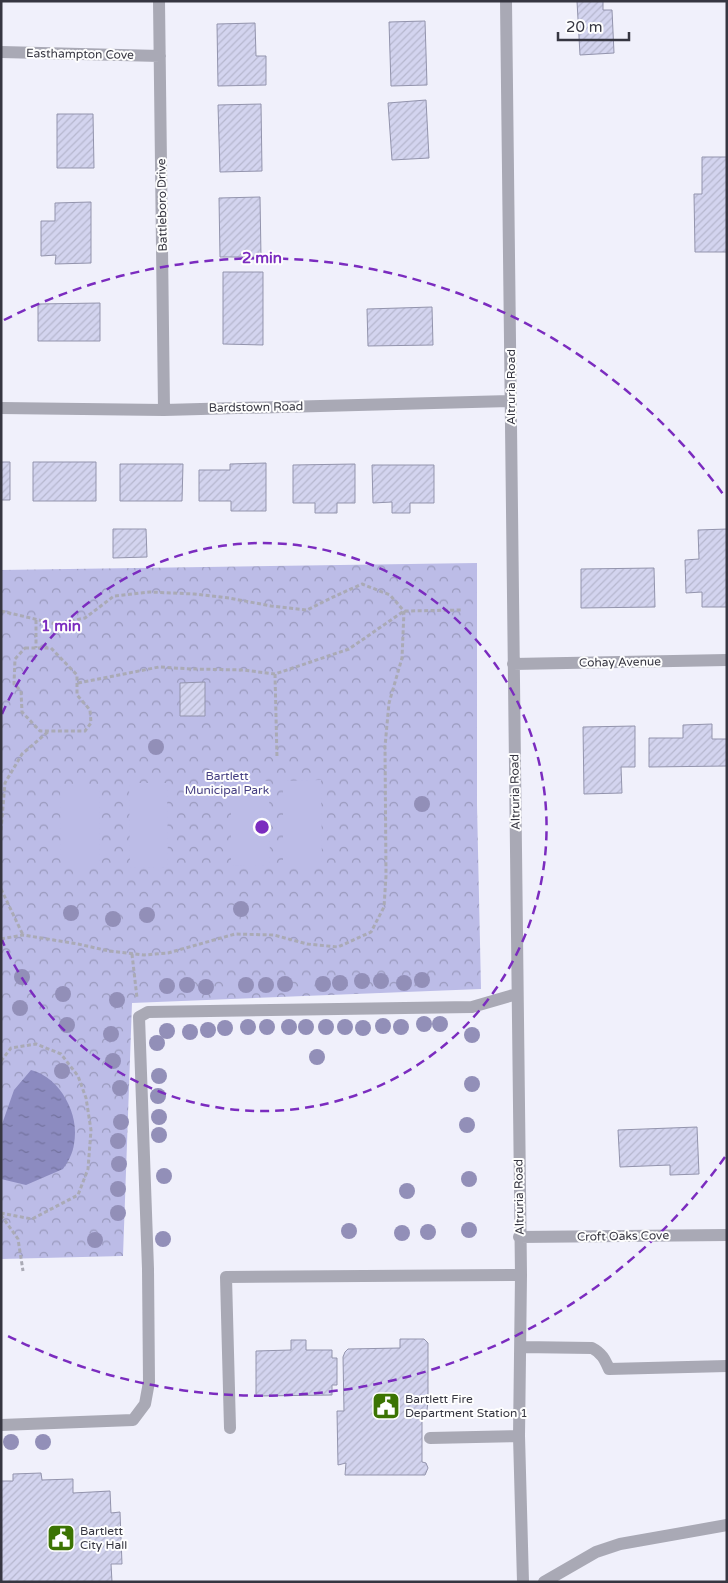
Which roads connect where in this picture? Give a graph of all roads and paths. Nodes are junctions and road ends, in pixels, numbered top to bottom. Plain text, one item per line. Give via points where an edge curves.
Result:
1 (159, 1) edge
2 (506, 1) edge
3 (1, 52) edge
4 (160, 56) junction
5 (510, 401) junction
6 (1, 408) edge
7 (164, 410) junction
8 (463, 610) dead end
9 (1, 611) edge
10 (404, 611) junction
11 (36, 620) junction
12 (36, 648) junction
13 (727, 660) edge
14 (513, 664) junction
15 (275, 674) junction
16 (78, 683) junction
17 (50, 731) junction
18 (277, 758) dead end
19 (1, 830) edge
20 (1, 889) edge
21 (23, 935) junction
22 (1, 939) edge
23 (132, 954) junction
24 (517, 994) junction
25 (140, 1017) junction
26 (1, 1061) edge
27 (1, 1214) edge
28 (727, 1235) edge
29 (519, 1237) junction
30 (23, 1271) dead end
31 (521, 1275) junction
32 (521, 1347) junction
33 (727, 1366) edge
34 (1, 1425) edge
35 (230, 1428) dead end
36 (519, 1436) junction
37 (430, 1438) dead end
38 (727, 1524) edge
39 (523, 1582) edge
40 (544, 1582) edge

1 - 4 street, Battleboro Drive
2 - 5 street, Altruria Road
3 - 4 street, Easthampton Cove
4 - 7 street, Battleboro Drive
5 - 7 street, Bardstown Road
5 - 14 street, Altruria Road
6 - 7 street, Bardstown Road
8 - 10 path
9 - 11 path
10 - 11 path via 390,595 362,584 307,610 229,598 150,592 114,596 85,618 56,624
10 - 15 path via 348,649
10 - 23 path via 402,658 389,703 385,746 384,907 371,932 338,947 307,944 274,935 235,934 168,953
11 - 12 path
12 - 16 path via 51,648 77,676
12 - 17 path via 25,648 15,659 14,684 21,691 22,712 40,731
13 - 14 street, Cohay Avenue
14 - 24 street, Altruria Road
15 - 16 path via 159,667
15 - 18 path
16 - 17 path via 77,695 90,710 91,723 85,731
17 - 19 path via 22,754 5,783
20 - 21 path
21 - 22 path
21 - 23 path
23 - 25 path
24 - 25 street via 472,1007 148,1012
24 - 29 street, Altruria Road
25 - 34 street via 148,1269 149,1382 145,1404 133,1420
26 - 27 path via 11,1048 36,1044 61,1054 78,1076 86,1098 91,1130 88,1169 78,1194 32,1219
27 - 30 path via 18,1239
28 - 29 street, Croft Oaks Cove
29 - 31 street, Altruria Road
31 - 32 street, Altruria Road
31 - 35 street via 226,1277
32 - 33 street via 592,1348 604,1358 609,1369
32 - 36 street, Altruria Road
36 - 37 street
36 - 39 street, Altruria Road
38 - 40 street via 620,1544 596,1552

